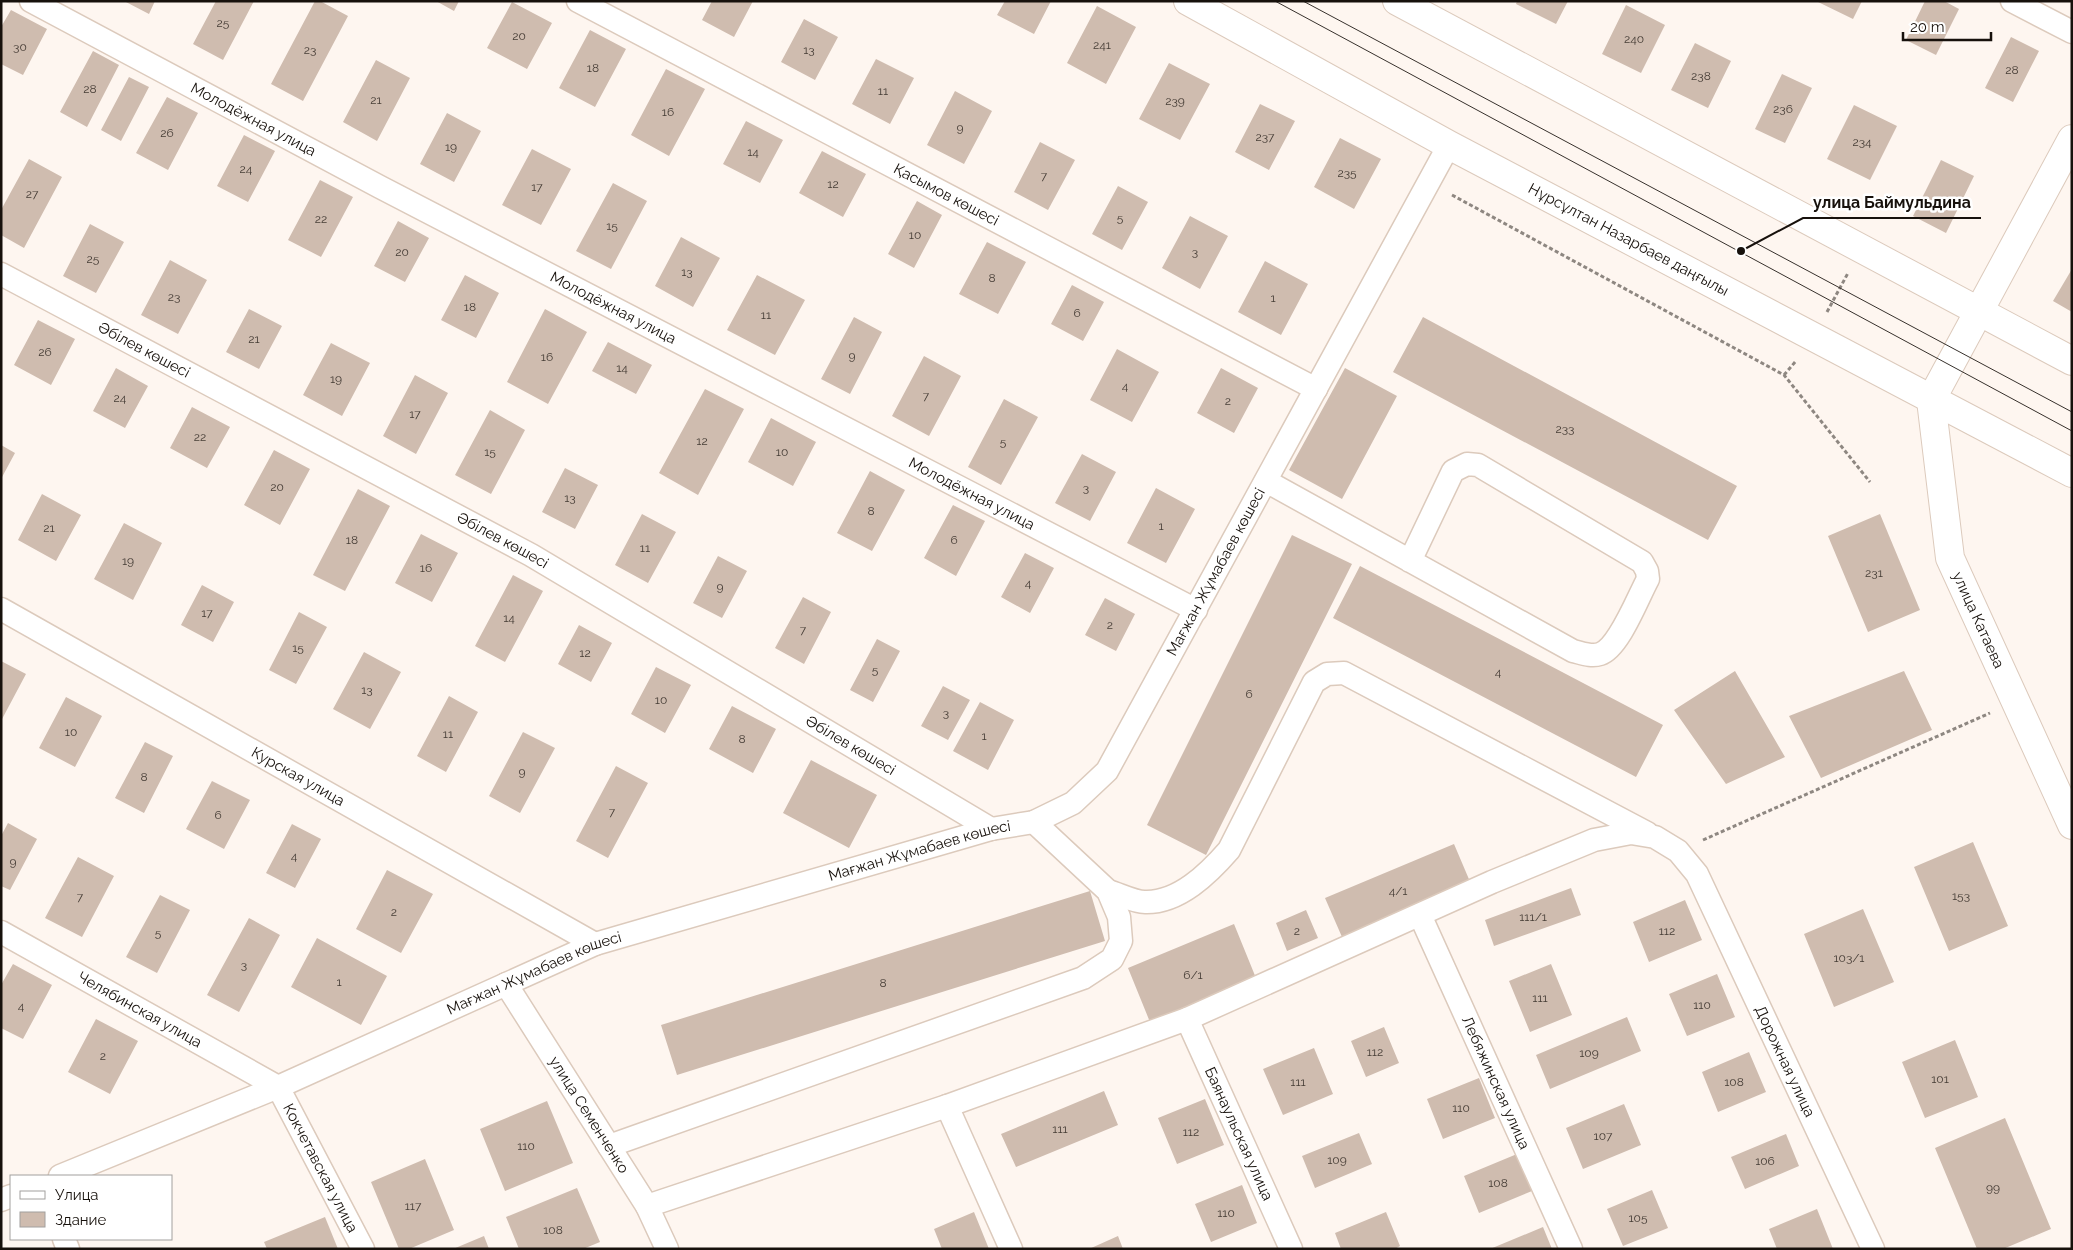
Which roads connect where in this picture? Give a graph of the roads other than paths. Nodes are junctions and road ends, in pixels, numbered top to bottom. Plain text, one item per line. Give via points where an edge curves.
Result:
1 (32, 1) edge
2 (578, 1) edge
3 (1188, 1) edge
4 (1397, 1) edge
5 (2012, 1) edge
6 (2072, 32) edge
7 (2072, 139) edge
8 (1450, 145) junction
9 (1, 274) edge
10 (1980, 312) junction
11 (2072, 361) edge
12 (1316, 389) junction
13 (1931, 400) junction
14 (2072, 473) edge
15 (1266, 481) junction
16 (1410, 561) junction
17 (1, 609) edge
18 (1196, 610) junction
19 (1034, 822) junction
20 (2072, 825) edge
21 (991, 829) junction
22 (1655, 837) junction
23 (1108, 891) junction
24 (1420, 915) junction
25 (1, 932) edge
26 (595, 944) junction
27 (506, 984) junction
28 (1187, 1019) junction
29 (278, 1087) junction
30 (947, 1106) junction
31 (609, 1146) junction
32 (62, 1175) edge
33 (647, 1206) junction
34 (363, 1249) edge
35 (667, 1249) edge
36 (1011, 1249) edge
37 (1291, 1249) edge
38 (1571, 1249) edge
39 (1873, 1249) edge

1 - 18 street, Молодёжная улица via 389,191
2 - 12 street, Қасымов көшесі
3 - 8 main road, Нұрсұлтан Назарбаев даңғылы
4 - 10 main road
5 - 6 street
7 - 10 main road
8 - 12 street, Мағжан Жұмабаев көшесі
8 - 13 main road, Нұрсұлтан Назарбаев даңғылы
9 - 21 street, Әбілев көшесі via 531,555
10 - 11 main road
10 - 13 main road
12 - 15 street, Мағжан Жұмабаев көшесі
13 - 14 main road, Нұрсұлтан Назарбаев даңғылы
13 - 20 main road, улица Катаева via 1950,558
15 - 16 street
15 - 18 street, Мағжан Жұмабаев көшесі
16 - 16 street via 1573,651 1589,655 1600,654 1612,646 1648,579 1648,571 1642,562 1478,465 1467,464 1453,471
17 - 26 street, Курская улица
18 - 19 street, Мағжан Жұмабаев көшесі via 1107,771 1073,803
19 - 21 street, Мағжан Жұмабаев көшесі
19 - 23 street
21 - 26 street, Мағжан Жұмабаев көшесі
22 - 23 street, Дорожная улица via 1344,674 1327,674 1314,682 1229,850 1209,872 1172,896 1145,902
22 - 24 street via 1631,833 1594,840
22 - 39 street, Дорожная улица via 1678,851 1697,874
23 - 31 street via 1119,917 1121,941 1112,959 1083,978
24 - 28 street
24 - 38 street, Лебяжинская улица
25 - 29 street, Челябинская улица
26 - 27 street, Мағжан Жұмабаев көшесі
27 - 29 street, Мағжан Жұмабаев көшесі
27 - 31 street, улица Семенченко
28 - 30 street
28 - 37 street, Баянаульская улица
29 - 32 street, Мағжан Жұмабаев көшесі
29 - 34 street, Кокчетавская улица
30 - 33 street
30 - 36 street
31 - 33 street, улица Семенченко
33 - 35 street, улица Семенченко

